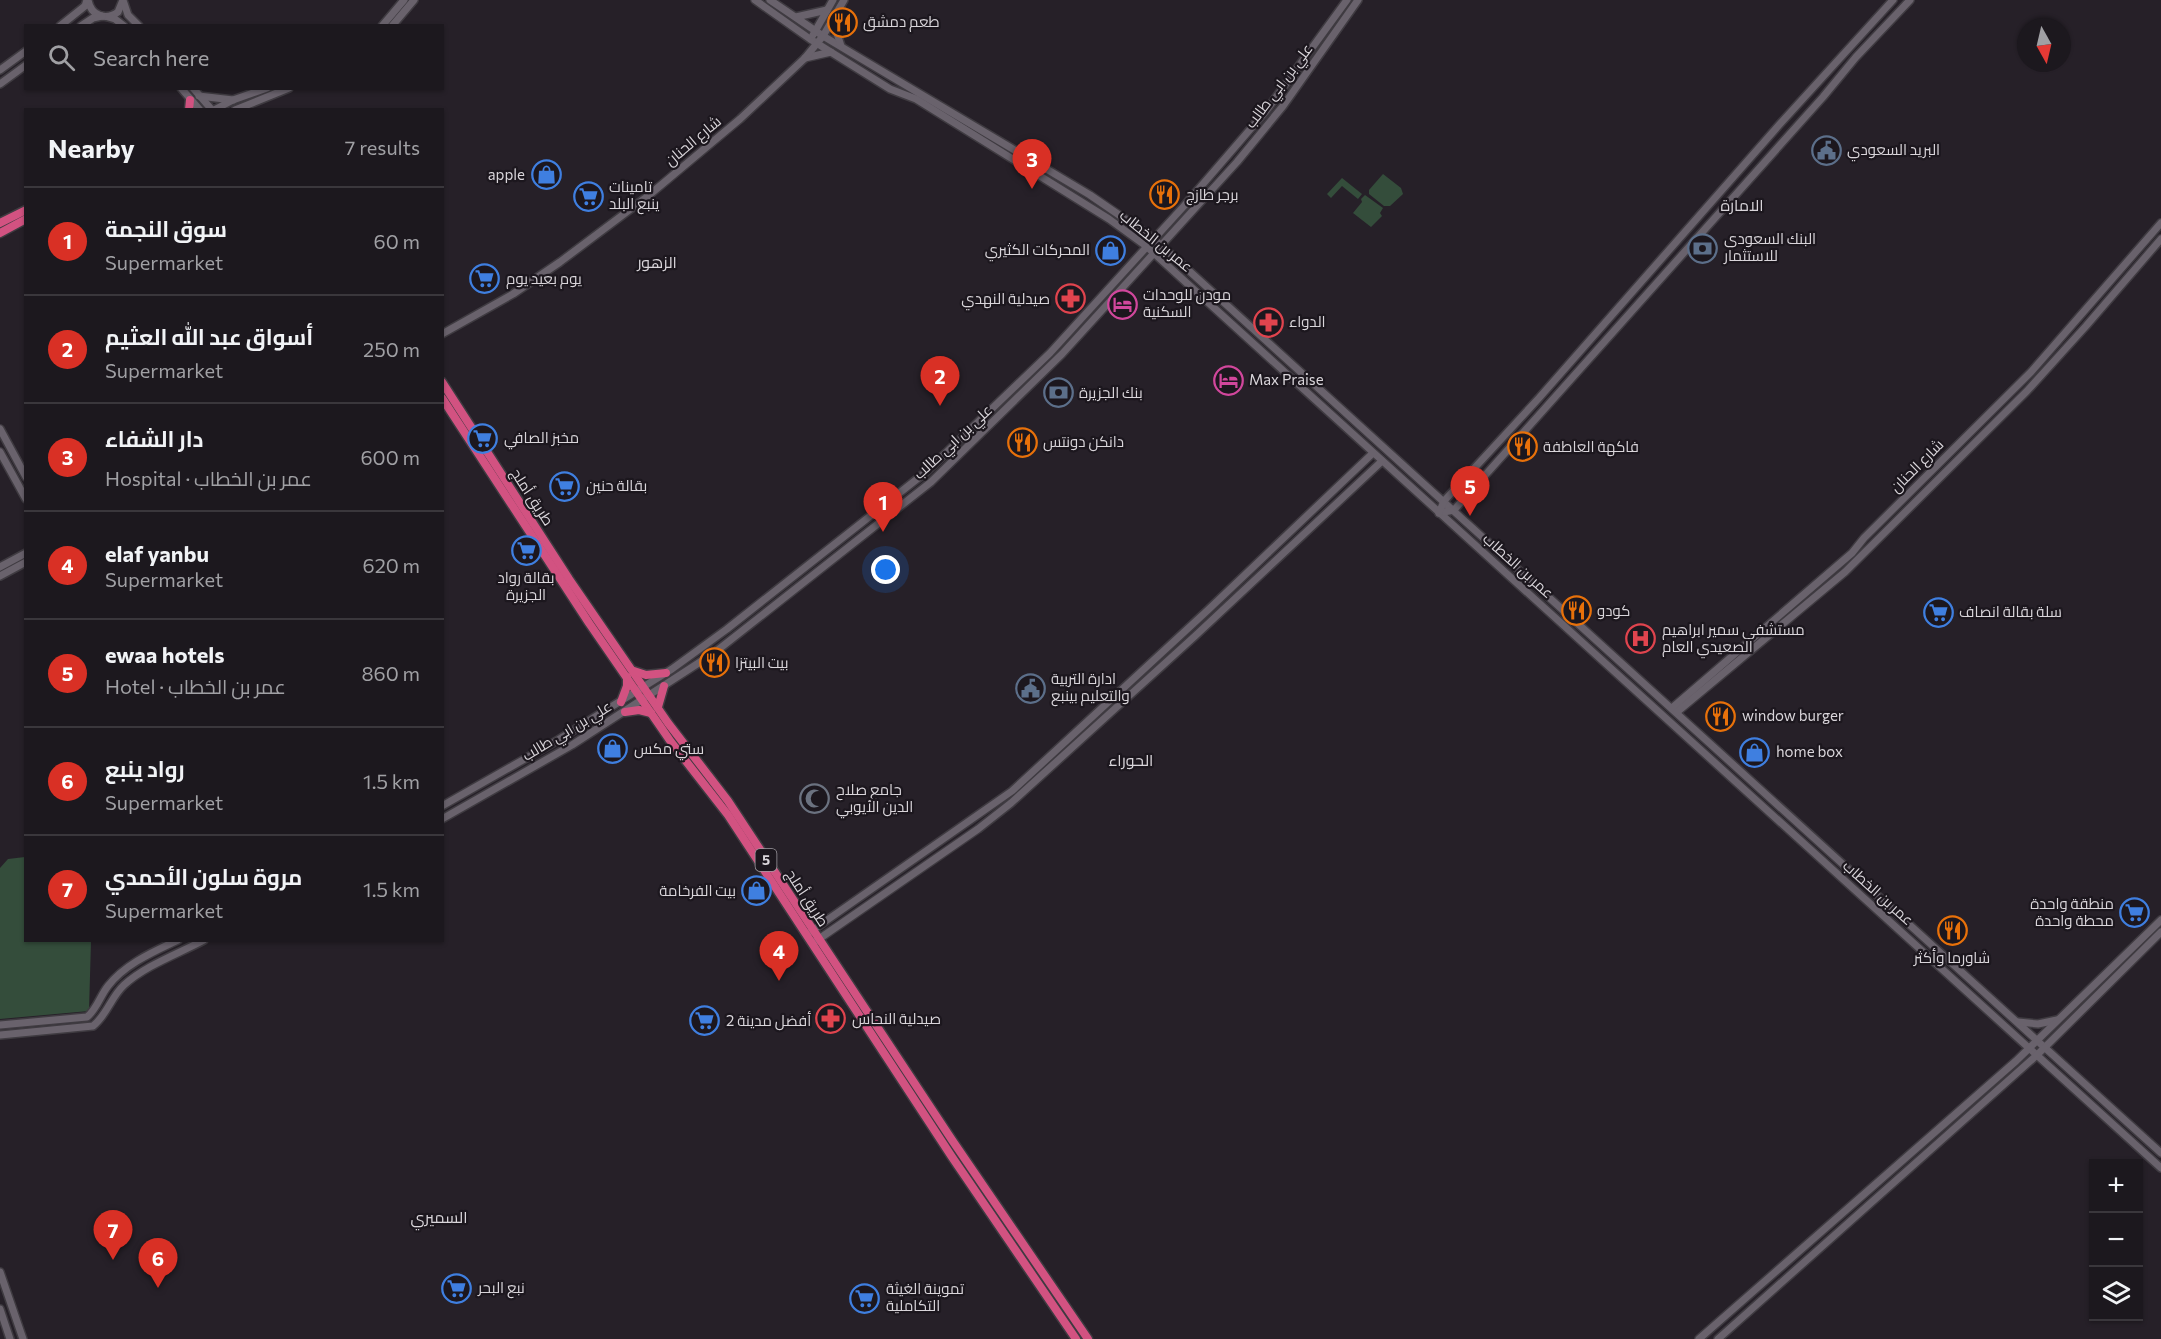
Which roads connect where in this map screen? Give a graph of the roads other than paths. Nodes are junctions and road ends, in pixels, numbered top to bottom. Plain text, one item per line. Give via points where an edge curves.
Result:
1 (88, 0) edge
2 (404, 0) edge
3 (414, 0) edge
4 (756, 0) edge
5 (770, 0) edge
6 (833, 0) edge
7 (844, 0) edge
8 (1347, 0) edge
9 (1359, 0) edge
10 (1893, 0) edge
11 (1910, 0) edge
12 (123, 1) edge
13 (827, 10) junction
14 (105, 16) junction
15 (835, 16) junction
16 (796, 17) junction
17 (62, 24) edge
18 (84, 24) edge
19 (121, 24) edge
20 (137, 24) edge
21 (384, 24) edge
22 (394, 24) edge
23 (815, 31) junction
24 (823, 36) junction
25 (810, 39) junction
26 (817, 43) junction
27 (841, 46) junction
28 (24, 52) edge
29 (831, 52) junction
30 (805, 58) junction
31 (24, 66) edge
32 (0, 70) edge
33 (0, 84) edge
34 (182, 90) edge
35 (194, 90) edge
36 (261, 90) edge
37 (284, 90) edge
38 (199, 96) junction
39 (190, 100) junction
40 (233, 100) junction
41 (189, 108) edge
42 (198, 108) edge
43 (211, 108) edge
44 (217, 108) edge
45 (240, 108) edge
46 (24, 211) edge
47 (24, 220) edge
48 (0, 223) edge
49 (2161, 223) edge
50 (1166, 226) junction
51 (1141, 229) junction
52 (0, 232) edge
53 (1173, 233) junction
54 (1134, 237) junction
55 (1154, 238) junction
56 (2161, 239) edge
57 (1146, 246) junction
58 (1162, 246) junction
59 (1155, 254) junction
60 (1175, 256) junction
61 (1136, 258) junction
62 (1167, 265) junction
63 (1144, 266) junction
64 (444, 333) edge
65 (444, 385) edge
66 (444, 401) edge
67 (0, 429) edge
68 (0, 452) edge
69 (1373, 453) junction
70 (1382, 461) junction
71 (24, 473) edge
72 (24, 495) edge
73 (1444, 501) junction
74 (1454, 510) junction
75 (1439, 513) junction
76 (24, 554) edge
77 (24, 563) edge
78 (0, 567) edge
79 (0, 576) edge
80 (666, 673) junction
81 (630, 674) junction
82 (664, 686) junction
83 (641, 690) junction
84 (646, 698) junction
85 (621, 702) junction
86 (655, 710) junction
87 (1674, 710) junction
88 (625, 712) junction
89 (444, 805) edge
90 (444, 818) edge
91 (2161, 920) edge
92 (2161, 932) edge
93 (809, 933) junction
94 (2146, 934) junction
95 (2152, 940) junction
96 (174, 942) edge
97 (200, 942) edge
98 (815, 942) junction
99 (2060, 1019) junction
100 (2016, 1021) junction
101 (0, 1025) edge
102 (0, 1035) edge
103 (2016, 1036) junction
104 (2056, 1036) junction
105 (2037, 1040) junction
106 (2030, 1048) junction
107 (2045, 1048) junction
108 (2037, 1055) junction
109 (2057, 1058) junction
110 (2016, 1061) junction
111 (2048, 1066) junction
112 (2024, 1067) junction
113 (2161, 1153) edge
114 (2161, 1168) edge
115 (0, 1272) edge
116 (0, 1309) edge
117 (10, 1339) edge
118 (23, 1339) edge
119 (1076, 1339) edge
120 (1089, 1339) edge
121 (1699, 1339) edge
122 (1718, 1339) edge

1 - 14 street via 92,10
1 - 17 street
2 - 21 street
3 - 22 street
4 - 25 street, عمر بن الخطاب
5 - 16 street, عمر بن الخطاب
6 - 13 street
7 - 15 street, شارع الحنان
8 - 50 street, علي بن ابي طالب via 1266,111
9 - 53 street, علي بن ابي طالب via 1283,106
10 - 73 street
11 - 74 street
12 - 14 street via 118,12
12 - 20 street via 128,15
13 - 16 street
13 - 23 street
14 - 18 street
14 - 19 street
15 - 24 street, شارع الحنان
15 - 27 street
16 - 23 street, عمر بن الخطاب
23 - 24 street, عمر بن الخطاب
23 - 25 street
24 - 26 street, شارع الحنان
24 - 27 street, عمر بن الخطاب
25 - 26 street, عمر بن الخطاب
26 - 29 street, عمر بن الخطاب
26 - 30 street, شارع الحنان
27 - 51 street, عمر بن الخطاب via 1057,174
28 - 32 street
29 - 30 street
29 - 54 street, عمر بن الخطاب via 890,89 916,99
30 - 64 street, شارع الحنان via 648,196 513,294
31 - 33 street
34 - 39 street
35 - 38 street
36 - 40 street
37 - 45 street
38 - 40 street
38 - 43 street
39 - 41 highway
39 - 42 street
40 - 44 street
46 - 48 highway
47 - 52 highway
49 - 87 street, شارع الحنان via 2031,372 1852,553
50 - 51 street via 1153,231
50 - 55 street, علي بن ابي طالب
51 - 55 street, عمر بن الخطاب
53 - 58 street, علي بن ابي طالب
53 - 60 street via 1169,245
54 - 57 street, عمر بن الخطاب
54 - 61 street via 1138,247
55 - 57 street, علي بن ابي طالب
55 - 58 street, عمر بن الخطاب
56 - 87 street, شارع الحنان via 2027,391 1845,572
57 - 59 street, عمر بن الخطاب
57 - 61 street, علي بن ابي طالب
58 - 59 street, علي بن ابي طالب
58 - 60 street, عمر بن الخطاب
59 - 62 street, عمر بن الخطاب
59 - 63 street, علي بن ابي طالب
60 - 73 street, عمر بن الخطاب
61 - 80 street, علي بن ابي طالب via 1050,353 926,472
62 - 63 street via 1155,261
62 - 69 street, عمر بن الخطاب
63 - 82 street, علي بن ابي طالب via 1062,354 931,482 733,639
65 - 81 highway, طريق أملج / 5
66 - 81 highway, طريق أملج / 5 via 583,613
67 - 71 street
68 - 72 street
69 - 70 street, عمر بن الخطاب
69 - 93 street via 1012,791
70 - 75 street, عمر بن الخطاب
70 - 98 street via 1011,803
73 - 74 street, عمر بن الخطاب
73 - 75 street
74 - 75 street
74 - 87 street, عمر بن الخطاب
75 - 103 street, عمر بن الخطاب
76 - 78 street
77 - 79 street
80 - 81 highway
80 - 83 street, علي بن ابي طالب
81 - 83 highway, طريق أملج / 5
81 - 85 highway
82 - 84 street, علي بن ابي طالب
82 - 86 highway
83 - 84 highway, طريق أملج / 5
83 - 85 street, علي بن ابي طالب
84 - 86 highway, طريق أملج / 5
84 - 88 street, علي بن ابي طالب
85 - 89 street, علي بن ابي طالب
86 - 88 highway
86 - 93 highway, طريق أملج / 5 via 728,801
87 - 100 street, عمر بن الخطاب
88 - 90 street, علي بن ابي طالب
91 - 94 street
92 - 95 street
93 - 98 highway, طريق أملج / 5
94 - 95 street
94 - 99 street
95 - 104 street
96 - 101 street via 120,973 87,1017
97 - 102 street via 134,976 115,994 93,1026
98 - 119 highway, طريق أملج / 5 via 952,1157
98 - 120 highway, طريق أملج / 5
99 - 100 street via 2038,1024
99 - 105 street
100 - 105 street, عمر بن الخطاب
103 - 106 street, عمر بن الخطاب
103 - 110 street via 2021,1049
104 - 107 street
104 - 109 street
105 - 106 street
105 - 107 street, عمر بن الخطاب
106 - 108 street, عمر بن الخطاب
106 - 110 street
107 - 108 street
107 - 109 street, عمر بن الخطاب
108 - 111 street, عمر بن الخطاب
108 - 112 street
109 - 113 street, عمر بن الخطاب
110 - 121 street
111 - 112 street via 2036,1063
111 - 114 street, عمر بن الخطاب
112 - 122 street
115 - 118 street
116 - 117 street

